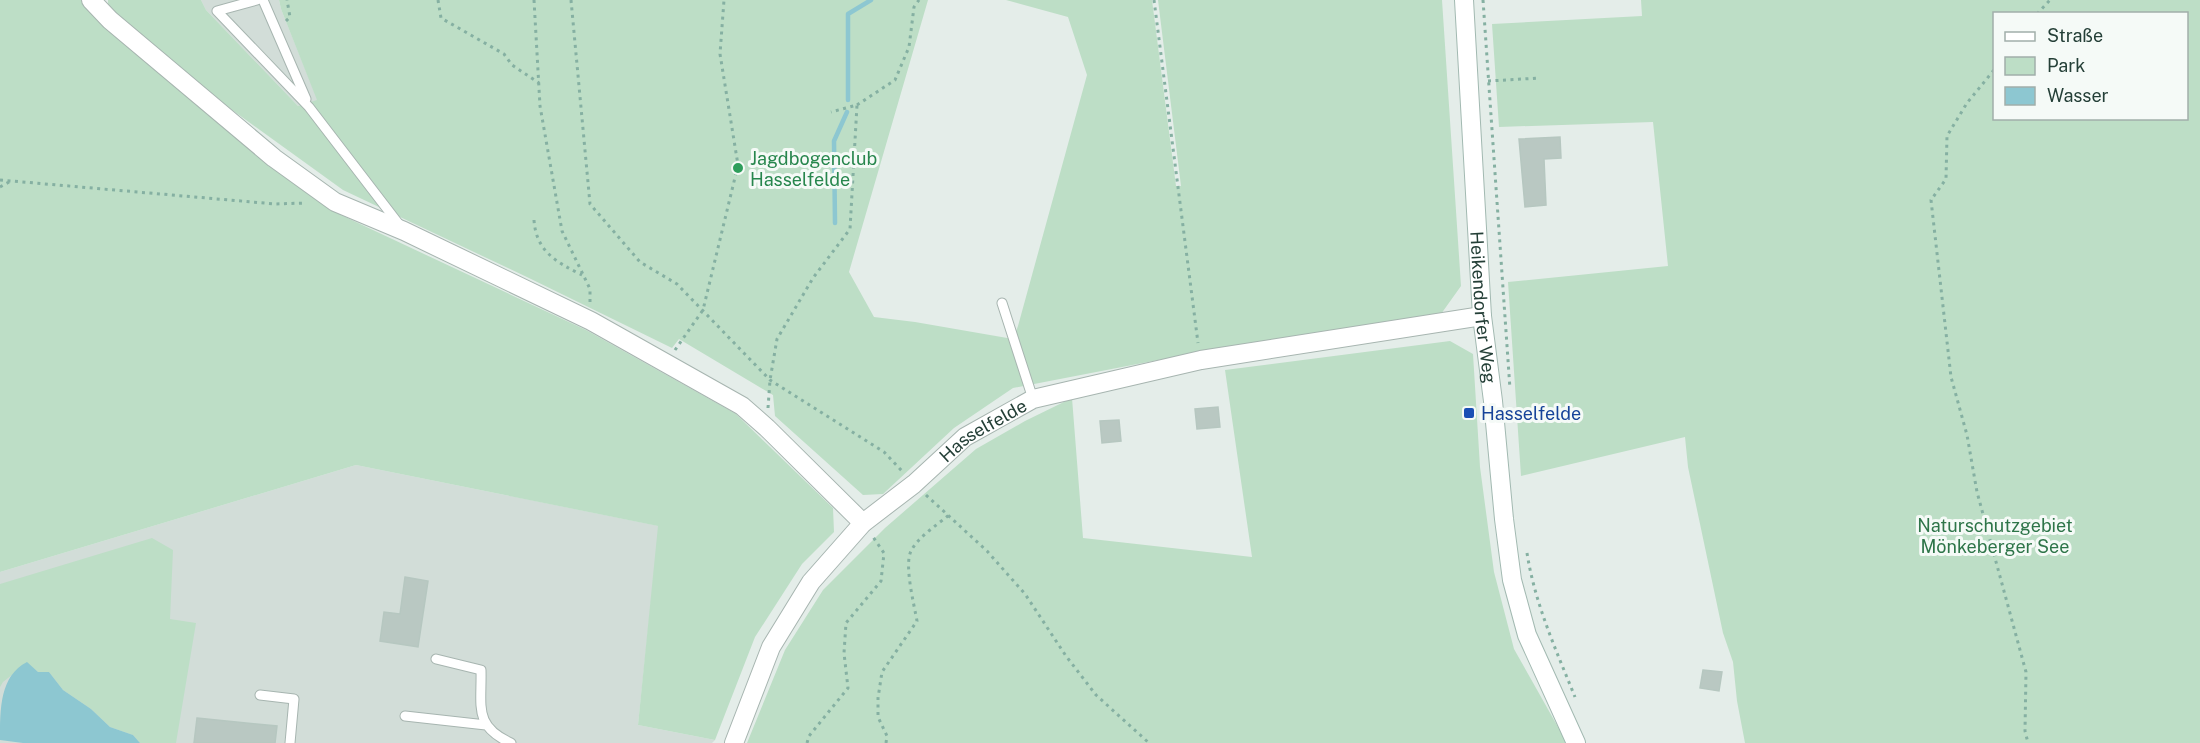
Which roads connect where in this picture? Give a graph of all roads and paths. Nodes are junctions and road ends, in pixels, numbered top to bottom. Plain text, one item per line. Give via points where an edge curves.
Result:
1 (91, 0) edge
2 (257, 0) edge
3 (263, 0) edge
4 (287, 0) edge
5 (438, 0) edge
6 (534, 0) edge
7 (571, 0) edge
8 (724, 0) edge
9 (919, 0) edge
10 (1154, 0) edge
11 (1464, 0) edge
12 (1484, 0) edge
13 (2050, 0) edge
14 (2039, 12) edge
15 (276, 30) junction
16 (1993, 72) edge
17 (1540, 78) dead end
18 (1489, 81) junction
19 (539, 83) junction
20 (857, 105) junction
21 (309, 107) junction
22 (831, 112) dead end
23 (0, 180) edge
24 (11, 182) junction
25 (0, 187) edge
26 (335, 202) junction
27 (534, 220) dead end
28 (404, 231) junction
29 (583, 275) junction
30 (1002, 303) dead end
31 (703, 310) junction
32 (1482, 316) junction
33 (591, 321) junction
34 (1201, 360) junction
35 (666, 363) junction
36 (770, 380) junction
37 (1510, 393) dead end
38 (1033, 399) junction
39 (767, 428) junction
40 (914, 484) junction
41 (949, 515) junction
42 (863, 523) junction
43 (1527, 550) dead end
44 (436, 659) dead end
45 (260, 695) dead end
46 (1577, 700) dead end
47 (405, 716) dead end
48 (486, 725) junction
49 (290, 743) edge
50 (512, 743) edge
51 (734, 743) edge
52 (807, 743) edge
53 (886, 743) edge
54 (1149, 743) edge
55 (1576, 743) edge
56 (2028, 743) edge

1 - 26 street via 274,158
2 - 21 lane via 217,11
3 - 15 lane
4 - 15 path via 290,17
5 - 19 path via 441,18 504,54 512,65
6 - 19 path
7 - 31 path via 590,204 640,261 677,284
8 - 31 path via 720,54 738,165
9 - 20 path via 914,7 909,47 895,80
10 - 34 path
11 - 32 street, Heikendorfer Weg
12 - 18 path
13 - 14 path
15 - 21 lane
16 - 56 path via 1967,103 1947,136 1946,179 1931,200 1951,377 1977,492 2026,672
17 - 18 path
18 - 37 path
19 - 29 path via 562,231
20 - 22 path
20 - 36 path via 850,229 813,278 777,339
21 - 28 lane
23 - 24 path
24 - 25 path
24 - 26 path via 275,204
26 - 28 street
27 - 29 path via 534,234 544,251
28 - 33 street
29 - 33 path via 590,289
30 - 38 lane
31 - 35 path
31 - 36 path
32 - 34 street, Hasselfelde
32 - 55 street, Heikendorfer Weg via 1512,580 1527,635
33 - 35 street
34 - 38 street, Hasselfelde
35 - 39 street via 742,406
36 - 39 path
36 - 40 path via 884,452
38 - 40 street, Hasselfelde via 965,436
39 - 42 street
40 - 41 path
40 - 42 street, Hasselfelde
41 - 53 path via 911,551 909,567 917,621 882,672 878,717 887,736
41 - 54 path via 1025,594 1096,694
42 - 51 street, Hasselfelde via 811,582 771,646
42 - 52 path via 884,553 881,581 846,623 848,688
43 - 46 path via 1532,582
44 - 48 lane via 481,670 482,717
45 - 49 lane via 294,699
47 - 48 lane
48 - 50 lane via 498,737

